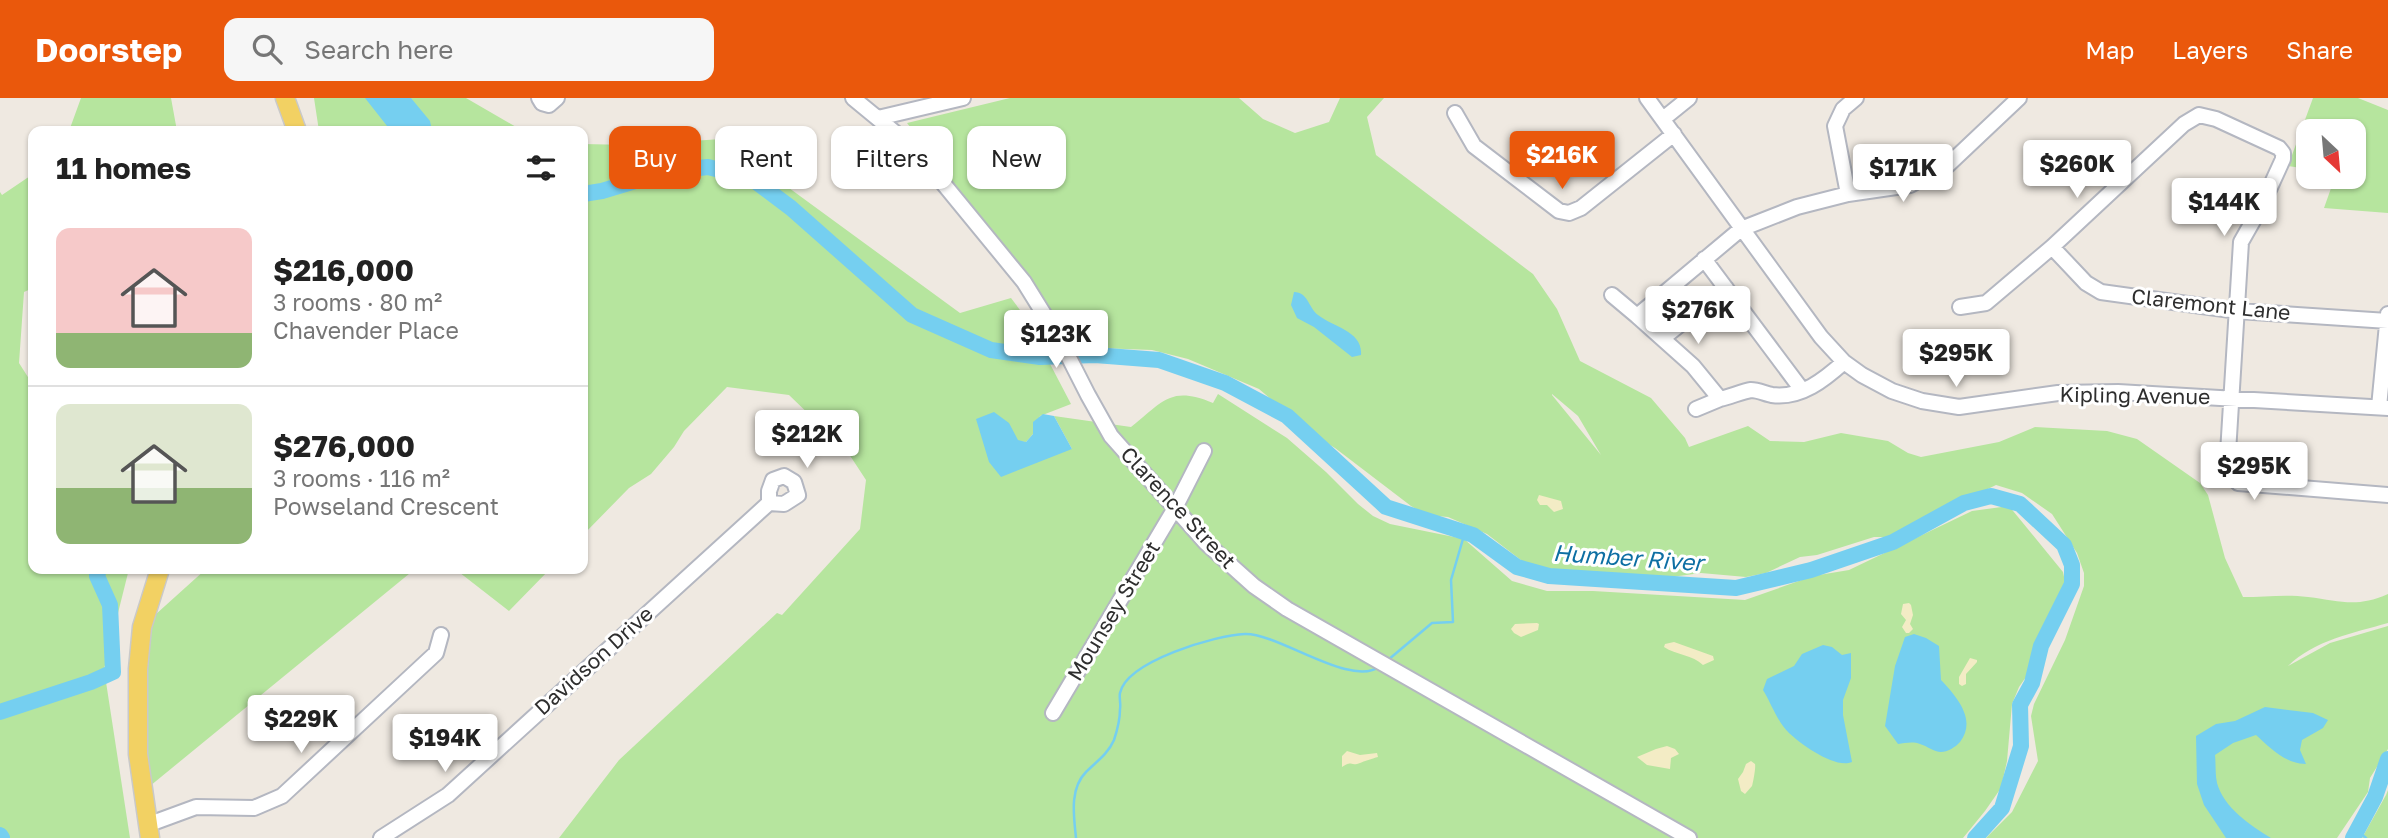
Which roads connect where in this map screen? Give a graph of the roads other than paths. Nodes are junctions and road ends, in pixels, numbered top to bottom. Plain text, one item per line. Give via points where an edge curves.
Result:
1 (285, 98) edge
2 (539, 98) edge
3 (557, 98) edge
4 (853, 98) edge
5 (963, 98) edge
6 (1647, 98) edge
7 (1689, 98) edge
8 (1856, 98) edge
9 (2019, 98) edge
10 (1455, 113) dead end
11 (878, 118) junction
12 (1663, 119) junction
13 (296, 126) edge
14 (1674, 134) junction
15 (1848, 194) junction
16 (1741, 229) junction
17 (2052, 247) junction
18 (1704, 258) junction
19 (1726, 288) junction
20 (1612, 295) dead end
21 (1960, 307) dead end
22 (2238, 311) junction
23 (2388, 314) edge
24 (1637, 316) junction
25 (2388, 321) edge
26 (1663, 338) junction
27 (1844, 362) junction
28 (1802, 390) junction
29 (1720, 398) junction
30 (2232, 398) junction
31 (2384, 408) edge
32 (1696, 409) dead end
33 (1204, 451) dead end
34 (2388, 495) edge
35 (769, 503) dead end
36 (1175, 508) junction
37 (158, 574) edge
38 (441, 635) dead end
39 (1053, 713) dead end
40 (149, 832) edge
41 (381, 838) edge
42 (1689, 838) edge

1 - 13 main road
2 - 3 street via 549,105
4 - 11 street, Clarence Street
5 - 11 street
6 - 12 street, Kipling Avenue
7 - 12 street
8 - 15 street via 1843,109 1835,126
9 - 15 street via 1948,165 1910,185
10 - 14 street via 1474,146 1559,211 1569,213
11 - 36 street, Clarence Street via 955,196 1024,282 1111,436
12 - 14 street, Kipling Avenue
14 - 16 street, Kipling Avenue
15 - 16 street
16 - 18 street
16 - 27 street, Kipling Avenue
17 - 21 street via 1986,303
17 - 22 street, Claremont Lane via 2086,283 2101,292
17 - 22 street via 2184,124 2199,115 2216,118 2283,153 2241,242
18 - 19 street
18 - 24 street
19 - 26 street
19 - 28 street
20 - 24 street
22 - 25 street, Claremont Lane
22 - 30 street
23 - 25 street
24 - 26 street
25 - 31 street
26 - 29 street
27 - 28 street via 1825,380
27 - 30 street, Kipling Avenue via 1892,391 1959,407 2058,393
28 - 29 street via 1773,396 1751,390
29 - 32 street
30 - 31 street, Kipling Avenue
30 - 34 street via 2227,469 2238,483
33 - 36 street, Mounsey Street
35 - 41 street, Davidson Drive via 448,795
36 - 39 street, Mounsey Street
36 - 42 street, Clarence Street via 1206,543 1287,609
37 - 40 main road via 142,627 138,668 138,754
38 - 40 street via 436,653 282,796 254,808 197,807

